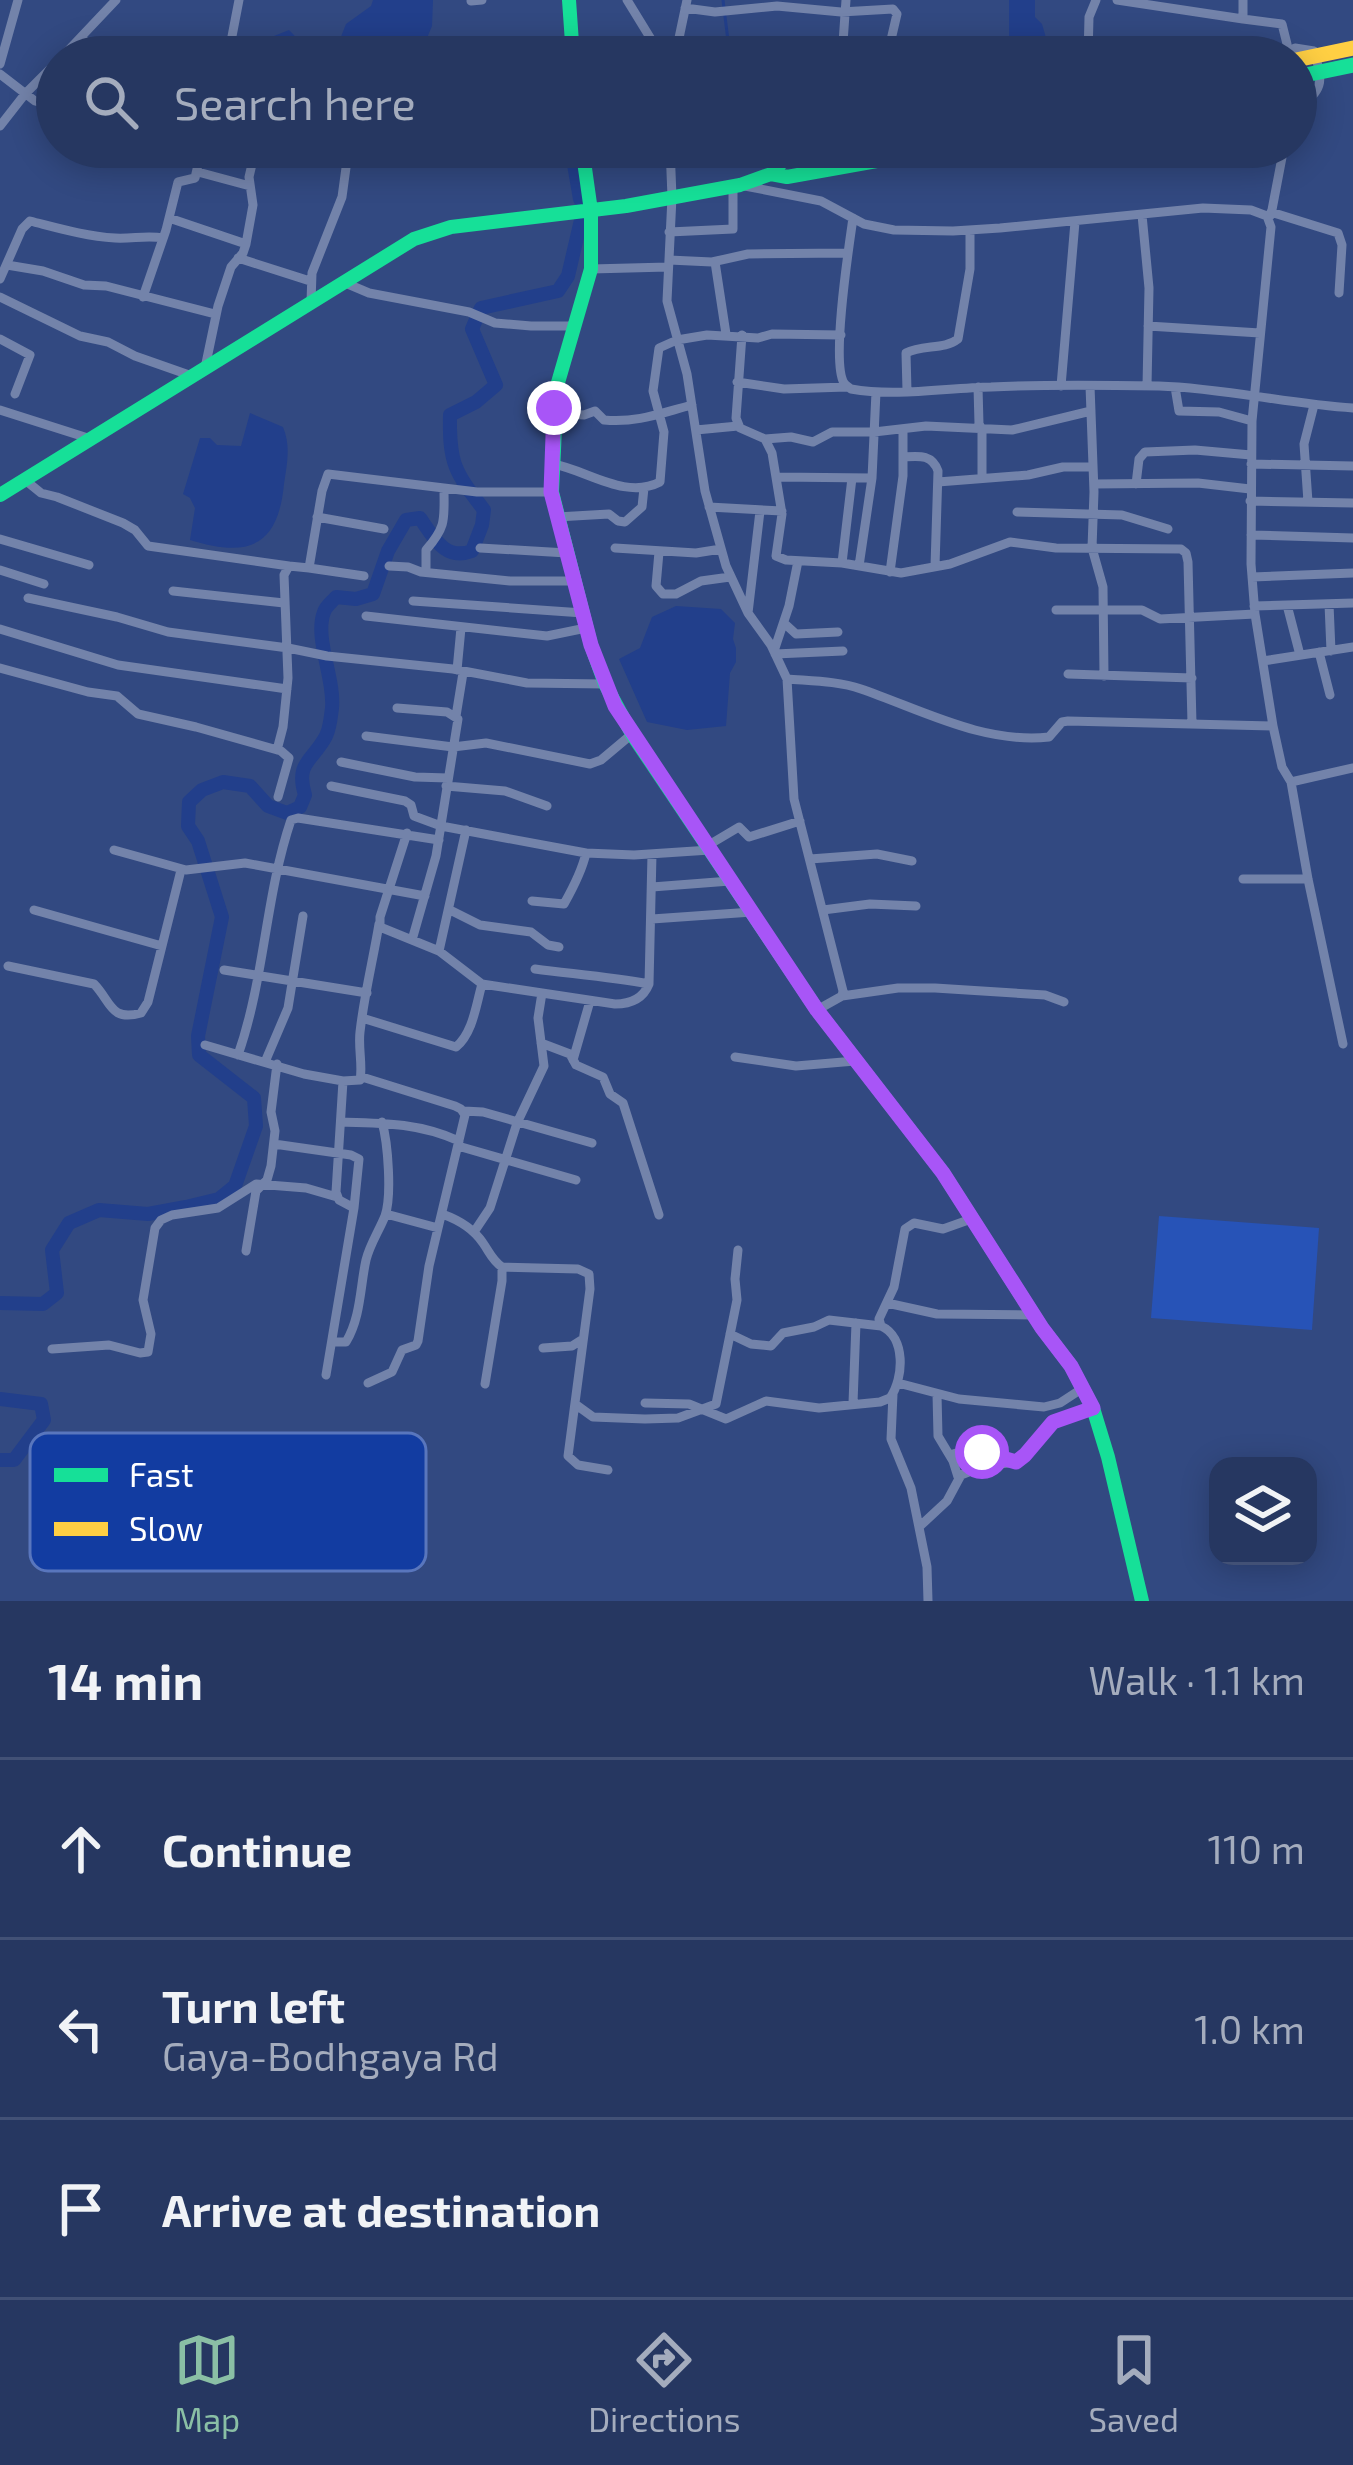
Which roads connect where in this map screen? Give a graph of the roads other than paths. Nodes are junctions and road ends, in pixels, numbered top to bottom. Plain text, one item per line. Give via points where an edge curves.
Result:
1 (239, 0) edge
2 (482, 0) edge
3 (569, 0) edge
4 (627, 0) edge
5 (1096, 0) edge
6 (1117, 0) edge
7 (1243, 0) edge
8 (471, 1) edge
9 (108, 3) edge
10 (686, 4) edge
11 (793, 4) edge
12 (16, 6) edge
13 (845, 6) edge
14 (868, 6) edge
15 (0, 8) edge
16 (1244, 19) junction
17 (83, 36) edge
18 (232, 36) edge
19 (572, 36) edge
20 (649, 36) edge
21 (679, 36) edge
22 (843, 36) edge
23 (891, 36) edge
24 (1089, 36) edge
25 (1285, 36) edge
26 (1353, 48) edge
27 (1317, 53) edge
28 (1317, 62) edge
29 (0, 64) edge
30 (1353, 65) edge
31 (1317, 73) edge
32 (0, 74) edge
33 (36, 83) edge
34 (1317, 93) edge
35 (25, 94) junction
36 (36, 100) edge
37 (0, 126) edge
38 (199, 168) edge
39 (250, 168) edge
40 (345, 168) edge
41 (585, 168) edge
42 (671, 168) edge
43 (777, 168) edge
44 (837, 168) edge
45 (1280, 168) edge
46 (198, 172) junction
47 (771, 174) junction
48 (250, 186) junction
49 (736, 186) junction
50 (672, 197) junction
51 (591, 211) junction
52 (1142, 215) junction
53 (1270, 216) junction
54 (169, 218) junction
55 (853, 218) junction
56 (1075, 222) junction
57 (970, 230) junction
58 (669, 232) junction
59 (164, 238) junction
60 (246, 244) junction
61 (0, 246) edge
62 (16, 246) junction
63 (848, 253) junction
64 (238, 258) junction
65 (715, 262) junction
66 (668, 264) junction
67 (7, 265) junction
68 (591, 269) junction
69 (0, 279) edge
70 (310, 281) junction
71 (344, 282) junction
72 (1339, 293) dead end
73 (0, 297) edge
74 (143, 297) junction
75 (311, 302) junction
76 (215, 314) junction
77 (574, 326) junction
78 (1148, 326) junction
79 (1261, 333) junction
80 (726, 334) junction
81 (742, 335) junction
82 (841, 335) junction
83 (0, 339) edge
84 (677, 340) junction
85 (198, 372) junction
86 (737, 382) junction
87 (1060, 386) junction
88 (1090, 386) junction
89 (1147, 386) junction
90 (847, 387) junction
91 (978, 387) junction
92 (1175, 387) junction
93 (907, 391) junction
94 (876, 392) junction
95 (15, 394) dead end
96 (1253, 396) junction
97 (1314, 404) junction
98 (692, 405) junction
99 (1353, 408) edge
100 (0, 410) edge
101 (1091, 410) junction
102 (554, 413) junction
103 (661, 416) junction
104 (1252, 422) junction
105 (738, 426) junction
106 (903, 429) junction
107 (982, 429) junction
108 (696, 430) junction
109 (874, 432) junction
110 (91, 439) junction
111 (766, 439) junction
112 (904, 457) junction
113 (1251, 460) junction
114 (553, 464) junction
115 (1306, 465) junction
116 (1353, 466) edge
117 (1093, 467) junction
118 (777, 477) junction
119 (852, 478) junction
120 (872, 478) junction
121 (982, 478) junction
122 (25, 480) junction
123 (938, 482) junction
124 (1094, 484) junction
125 (1136, 484) junction
126 (444, 488) junction
127 (644, 488) junction
128 (551, 492) junction
129 (0, 495) edge
130 (1250, 495) junction
131 (1308, 502) junction
132 (1353, 503) edge
133 (710, 507) junction
134 (760, 511) junction
135 (782, 511) junction
136 (1017, 512) dead end
137 (1094, 515) junction
138 (317, 517) junction
139 (557, 517) junction
140 (384, 529) dead end
141 (1168, 529) dead end
142 (1251, 535) junction
143 (1353, 538) edge
144 (0, 539) edge
145 (480, 548) dead end
146 (615, 548) dead end
147 (1093, 548) junction
148 (721, 549) junction
149 (659, 552) junction
150 (567, 553) junction
151 (798, 561) junction
152 (842, 562) junction
153 (89, 565) dead end
154 (289, 566) junction
155 (388, 566) dead end
156 (860, 566) junction
157 (935, 566) junction
158 (308, 568) junction
159 (0, 570) edge
160 (425, 572) junction
161 (890, 572) junction
162 (1353, 573) edge
163 (364, 576) dead end
164 (730, 577) junction
165 (1252, 577) junction
166 (575, 581) junction
167 (44, 584) dead end
168 (173, 591) dead end
169 (28, 598) dead end
170 (412, 601) dead end
171 (284, 603) junction
172 (1353, 603) edge
173 (1329, 604) junction
174 (1287, 605) junction
175 (1056, 610) dead end
176 (1255, 610) junction
177 (1104, 611) junction
178 (748, 613) junction
179 (367, 616) dead end
180 (1191, 617) junction
181 (585, 620) junction
182 (784, 623) junction
183 (0, 628) edge
184 (460, 628) junction
185 (838, 632) dead end
186 (1353, 647) edge
187 (288, 648) junction
188 (842, 651) dead end
189 (1325, 651) junction
190 (774, 652) junction
191 (1300, 655) junction
192 (1263, 661) junction
193 (0, 668) edge
194 (460, 671) junction
195 (1068, 674) dead end
196 (1104, 676) junction
197 (1192, 678) junction
198 (787, 679) junction
199 (604, 684) junction
200 (287, 689) junction
201 (1330, 694) dead end
202 (397, 708) dead end
203 (456, 716) junction
204 (1192, 724) junction
205 (1273, 726) junction
206 (632, 734) junction
207 (367, 736) dead end
208 (453, 747) junction
209 (277, 750) junction
210 (341, 762) dead end
211 (1353, 767) edge
212 (447, 782) junction
213 (1291, 782) junction
214 (331, 786) dead end
215 (278, 797) dead end
216 (547, 806) dead end
217 (800, 821) junction
218 (441, 826) junction
219 (466, 830) junction
220 (407, 833) junction
221 (439, 840) junction
222 (708, 848) junction
223 (115, 850) dead end
224 (586, 854) junction
225 (652, 854) junction
226 (809, 859) junction
227 (912, 861) dead end
228 (182, 870) junction
229 (277, 870) junction
230 (1243, 879) dead end
231 (1308, 879) junction
232 (731, 880) junction
233 (652, 887) junction
234 (390, 889) junction
235 (425, 896) junction
236 (532, 901) dead end
237 (916, 906) dead end
238 (34, 910) dead end
239 (450, 910) junction
240 (823, 910) junction
241 (752, 912) junction
242 (303, 916) dead end
243 (652, 920) junction
244 (379, 923) junction
245 (412, 940) junction
246 (162, 946) junction
247 (559, 947) dead end
248 (439, 951) junction
249 (8, 966) dead end
250 (535, 969) dead end
251 (224, 970) dead end
252 (260, 975) junction
253 (292, 982) junction
254 (482, 984) junction
255 (649, 984) junction
256 (367, 993) junction
257 (542, 993) junction
258 (842, 996) junction
259 (590, 1001) junction
260 (1064, 1002) dead end
261 (817, 1010) junction
262 (362, 1018) junction
263 (541, 1043) junction
264 (1343, 1043) dead end
265 (205, 1045) dead end
266 (238, 1055) junction
267 (735, 1057) dead end
268 (574, 1060) junction
269 (855, 1061) junction
270 (271, 1063) junction
271 (362, 1077) junction
272 (343, 1081) junction
273 (464, 1111) junction
274 (341, 1122) junction
275 (382, 1122) junction
276 (518, 1123) junction
277 (458, 1143) junction
278 (592, 1143) dead end
279 (274, 1144) junction
280 (340, 1154) junction
281 (505, 1160) junction
282 (576, 1180) dead end
283 (261, 1184) junction
284 (337, 1197) junction
285 (353, 1208) junction
286 (386, 1214) junction
287 (442, 1214) junction
288 (659, 1215) dead end
289 (974, 1218) junction
290 (438, 1228) junction
291 (474, 1232) junction
292 (246, 1250) dead end
293 (738, 1250) dead end
294 (502, 1267) junction
295 (887, 1303) junction
296 (1034, 1315) junction
297 (856, 1323) junction
298 (881, 1326) junction
299 (730, 1334) junction
300 (585, 1337) junction
301 (332, 1342) junction
302 (52, 1348) dead end
303 (543, 1348) dead end
304 (326, 1375) dead end
305 (368, 1383) dead end
306 (898, 1383) junction
307 (485, 1384) dead end
308 (1083, 1388) junction
309 (893, 1394) junction
310 (937, 1394) junction
311 (645, 1403) dead end
312 (853, 1403) junction
313 (574, 1404) junction
314 (1093, 1408) junction
315 (702, 1409) junction
316 (950, 1455) junction
317 (1016, 1462) junction
318 (608, 1470) dead end
319 (958, 1478) junction
320 (919, 1527) junction
321 (928, 1601) edge
322 (1142, 1601) edge

1 - 18 street
2 - 8 street
3 - 19 street
4 - 20 street
5 - 24 street
6 - 16 street
7 - 16 street
9 - 17 street
10 - 11 street via 725,12
10 - 21 street
11 - 13 street
12 - 15 street
12 - 29 street
13 - 14 street
13 - 22 street
14 - 23 street via 896,11
16 - 25 street via 1282,24
26 - 27 street, bridge
28 - 34 street
30 - 31 street, bridge
32 - 35 street
33 - 35 street
35 - 36 street
35 - 37 street
38 - 46 street
39 - 48 street
40 - 70 street
41 - 51 street
42 - 50 street
43 - 47 street
44 - 47 street
45 - 53 street
46 - 48 street
46 - 54 street via 178,182
47 - 49 street
48 - 60 street
49 - 50 street
49 - 55 street via 821,201
49 - 58 street via 730,230
50 - 51 street
50 - 58 street
51 - 68 street
51 - 71 street via 431,232
52 - 53 street via 1203,208
52 - 56 street
52 - 78 street
53 - 72 street via 1337,233
53 - 79 street
54 - 59 street
54 - 60 street
55 - 57 street via 883,229
55 - 63 street
56 - 57 street
56 - 87 street
57 - 93 street via 958,339 906,353
58 - 66 street
59 - 62 street via 81,234 30,221
59 - 74 street
60 - 64 street
61 - 62 street
62 - 67 street
63 - 65 street
63 - 82 street
64 - 70 street
64 - 76 street
65 - 66 street
65 - 80 street
66 - 68 street
66 - 84 street
67 - 69 street
67 - 74 street
68 - 77 street
70 - 75 street
71 - 75 street
71 - 77 street via 521,326
73 - 85 street via 80,336
74 - 76 street
75 - 85 street
76 - 85 street
77 - 102 street
78 - 79 street
78 - 89 street
79 - 96 street
80 - 81 street
80 - 84 street
81 - 82 street
81 - 86 street
82 - 90 street
83 - 95 street via 30,355
84 - 98 street
84 - 103 street via 657,351 653,395
85 - 110 street
86 - 90 street
86 - 105 street
87 - 88 street
87 - 91 street
88 - 89 street
88 - 101 street
89 - 92 street
90 - 94 street
91 - 93 street
91 - 107 street
92 - 96 street
92 - 104 street via 1179,411
93 - 94 street
94 - 109 street
96 - 97 street
96 - 104 street
97 - 99 street
97 - 115 street
98 - 103 street
98 - 108 street
100 - 110 street
101 - 107 street via 1025,428
101 - 117 street
102 - 103 street via 595,411 609,421
102 - 114 street
103 - 127 street via 660,482
104 - 113 street
105 - 108 street
105 - 111 street
106 - 107 street
106 - 109 street
106 - 112 street
107 - 121 street
108 - 133 street
109 - 111 street via 832,432 813,442
109 - 120 street
110 - 122 street
111 - 118 street
112 - 123 street via 932,460
112 - 161 street
113 - 115 street
113 - 125 street via 1145,452
113 - 130 street
114 - 127 street
114 - 128 street
115 - 116 street
115 - 131 street
117 - 121 street
117 - 124 street
118 - 119 street
118 - 135 street
119 - 120 street
119 - 152 street
120 - 156 street
121 - 123 street
122 - 129 street
122 - 154 street via 41,494 123,523 148,547
123 - 157 street
124 - 125 street
124 - 137 street
125 - 130 street via 1198,483
126 - 128 street
126 - 138 street via 331,472
126 - 160 street via 444,518 426,550
127 - 139 street via 642,506 626,522 609,514
128 - 139 street
130 - 131 street
130 - 142 street
131 - 132 street
133 - 134 street
133 - 148 street
134 - 135 street
134 - 178 street
135 - 151 street via 776,556
136 - 137 street
137 - 141 street via 1122,514
137 - 147 street
138 - 140 street
138 - 158 street
139 - 150 street
142 - 143 street
142 - 165 street
144 - 153 street
145 - 150 street
146 - 149 street
147 - 157 street via 1010,542
147 - 177 street
147 - 180 street via 1184,551
148 - 149 street
148 - 164 street
149 - 164 street via 656,586 663,594
150 - 166 street
151 - 152 street
151 - 182 street
152 - 156 street
154 - 158 street
154 - 171 street
155 - 160 street
156 - 161 street
157 - 161 street
158 - 163 street
159 - 167 street
160 - 166 street
162 - 165 street
164 - 178 street
165 - 176 street
166 - 181 street
168 - 171 street
169 - 187 street via 182,634
170 - 181 street
171 - 187 street
172 - 173 street
173 - 174 street
173 - 189 street
174 - 176 street
174 - 191 street
175 - 177 street
176 - 180 street
176 - 192 street
177 - 180 street
177 - 196 street
178 - 190 street
179 - 184 street
180 - 197 street
181 - 184 street via 547,636
181 - 199 street
182 - 185 street via 796,634
182 - 190 street
183 - 200 street via 118,665
184 - 194 street
186 - 189 street
187 - 194 street
187 - 200 street
188 - 190 street
189 - 191 street
189 - 201 street
190 - 198 street
191 - 192 street
192 - 205 street
193 - 209 street via 118,696 138,714
194 - 199 street
194 - 203 street
195 - 196 street
196 - 197 street
197 - 204 street
198 - 204 street via 861,689 962,726 1016,736 1049,737 1068,721
198 - 217 street
199 - 206 street
200 - 209 street
202 - 203 street
203 - 208 street
204 - 205 street
205 - 213 street
206 - 208 street via 590,764 486,743
206 - 222 street
207 - 208 street
208 - 212 street
209 - 215 street via 289,758
210 - 212 street
211 - 213 street
212 - 216 street
212 - 218 street
213 - 231 street
214 - 218 street via 405,801 414,816
217 - 222 street via 749,837 739,827
217 - 226 street
218 - 219 street
218 - 221 street
219 - 224 street
219 - 239 street
220 - 221 street
220 - 229 street via 294,818
220 - 234 street
221 - 235 street
222 - 225 street
222 - 232 street
223 - 228 street
224 - 225 street
224 - 236 street via 564,904
225 - 233 street
226 - 227 street via 877,854
226 - 240 street
228 - 229 street via 245,863
228 - 246 street
229 - 234 street
229 - 252 street
230 - 231 street
231 - 264 street
232 - 233 street
232 - 241 street
233 - 243 street
234 - 235 street
234 - 244 street
235 - 245 street
237 - 240 street
238 - 246 street
239 - 247 street
239 - 248 street
240 - 258 street
241 - 243 street
241 - 261 street
242 - 253 street
243 - 255 street
244 - 245 street
244 - 256 street
245 - 248 street
246 - 249 street via 148,1002 136,1015 112,1009 94,984
248 - 254 street
250 - 255 street
251 - 252 street
252 - 253 street
252 - 266 street
253 - 256 street
253 - 270 street
254 - 257 street
254 - 262 street via 456,1047
255 - 259 street via 629,1004
256 - 262 street
257 - 259 street
257 - 263 street
258 - 260 street via 935,988
258 - 261 street
259 - 268 street
261 - 269 street
262 - 271 street
263 - 268 street
263 - 276 street via 544,1066
265 - 266 street
266 - 270 street
267 - 269 street via 796,1066
268 - 288 street via 603,1077 626,1108
269 - 289 street
270 - 272 street
270 - 279 street
271 - 272 street
271 - 273 street
272 - 274 street
273 - 276 street
273 - 277 street
274 - 275 street
274 - 280 street
275 - 277 street
275 - 286 street
276 - 278 street
276 - 281 street
277 - 281 street
277 - 287 street
279 - 280 street
279 - 283 street
280 - 284 street
280 - 285 street via 359,1160
281 - 282 street
281 - 291 street
283 - 284 street
283 - 292 street
283 - 302 street via 155,1228 143,1300 148,1352
284 - 285 street
285 - 301 street
286 - 290 street
286 - 301 street via 350,1334
287 - 290 street
287 - 291 street
289 - 295 street via 950,1228 905,1229
289 - 296 street
290 - 305 street via 418,1341 402,1350 392,1372
291 - 294 street
293 - 299 street
294 - 300 street via 589,1274
294 - 307 street
295 - 296 street via 937,1314
295 - 298 street
296 - 308 street
297 - 298 street
297 - 299 street via 829,1320 783,1333 771,1346
297 - 312 street
298 - 306 street via 898,1341
299 - 315 street via 719,1401
300 - 303 street
300 - 313 street
301 - 304 street
306 - 309 street
306 - 310 street
308 - 310 street via 1044,1407
308 - 314 street
309 - 312 street
309 - 320 street via 891,1439
310 - 316 street via 938,1436
311 - 315 street
312 - 315 street via 766,1401 726,1419
313 - 315 street via 606,1419 668,1419
313 - 318 street via 569,1460
314 - 317 street via 1053,1422
314 - 322 street
316 - 317 street via 972,1448
316 - 319 street
317 - 319 street
319 - 320 street
320 - 321 street

